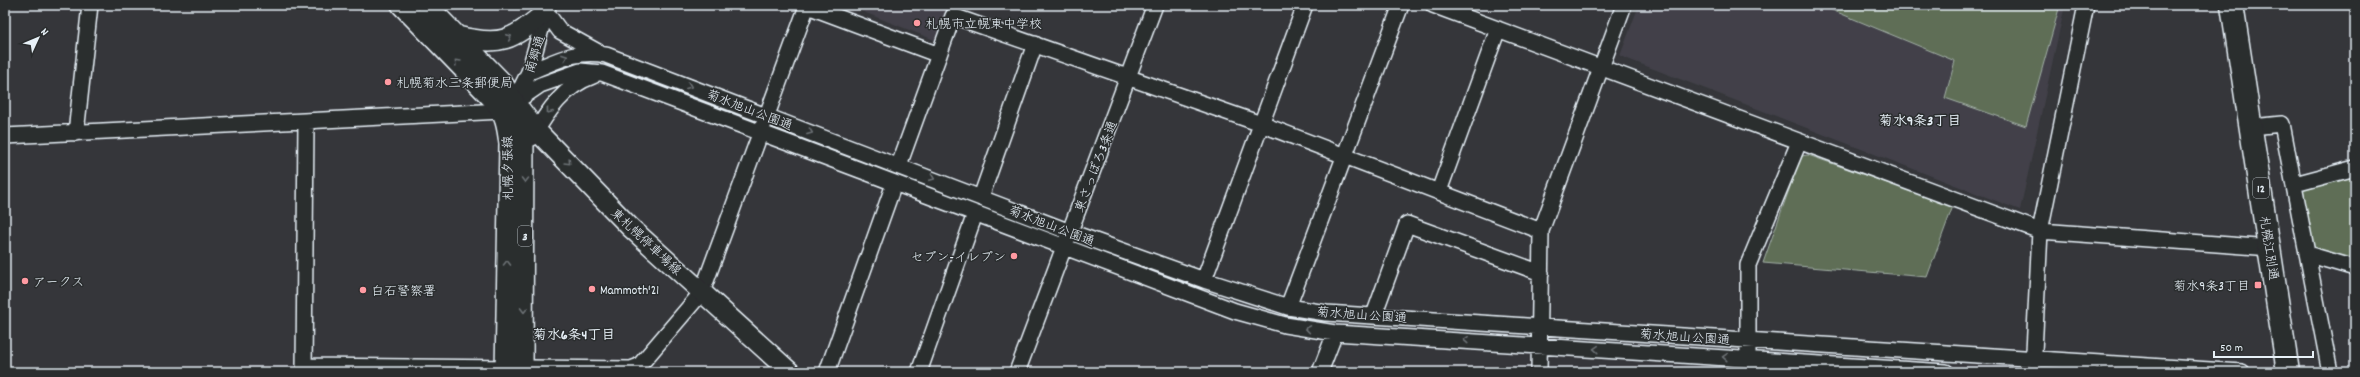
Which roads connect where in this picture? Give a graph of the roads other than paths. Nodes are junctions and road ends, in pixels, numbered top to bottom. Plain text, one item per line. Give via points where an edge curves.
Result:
1 (90, 5) edge
2 (401, 5) edge
3 (427, 5) edge
4 (806, 5) edge
5 (1155, 5) edge
6 (1305, 5) edge
7 (1401, 5) edge
8 (1433, 5) edge
9 (1624, 5) edge
10 (2086, 5) edge
11 (2232, 5) edge
12 (547, 8) edge
13 (955, 10) edge
14 (1498, 29) junction
15 (457, 36) junction
16 (1035, 44) junction
17 (939, 54) junction
18 (606, 56) junction
19 (1600, 68) junction
20 (529, 72) junction
21 (602, 73) junction
22 (1129, 77) junction
23 (508, 106) junction
24 (768, 116) junction
25 (306, 121) junction
26 (1261, 124) junction
27 (2250, 127) junction
28 (536, 130) junction
29 (76, 133) junction
30 (761, 134) junction
31 (5, 136) edge
32 (1799, 142) junction
33 (526, 148) junction
34 (1344, 155) junction
35 (899, 165) junction
36 (2355, 168) edge
37 (894, 184) junction
38 (2295, 184) junction
39 (1439, 191) junction
40 (981, 197) junction
41 (975, 214) junction
42 (1541, 231) junction
43 (2040, 231) junction
44 (1070, 232) junction
45 (1064, 247) junction
46 (2271, 248) junction
47 (2307, 254) junction
48 (2355, 268) edge
49 (1541, 273) junction
50 (1204, 280) junction
51 (702, 292) junction
52 (1288, 307) junction
53 (1374, 315) junction
54 (1540, 327) junction
55 (1335, 333) junction
56 (1747, 340) junction
57 (1539, 345) junction
58 (2034, 365) edge
59 (1748, 366) edge
60 (304, 369) edge
61 (638, 369) edge
62 (514, 370) edge
63 (790, 372) edge
64 (827, 372) edge
65 (919, 372) edge
66 (1017, 372) edge
67 (1320, 372) edge
68 (1539, 372) edge
69 (1946, 372) edge
70 (2242, 372) edge
71 (2288, 372) edge
72 (2330, 372) edge

1 - 29 street
23 -> 2 main road, 札幌夕張線 / 3
3 - 15 main road, 札幌夕張線 / 3
4 - 17 street
4 - 24 street
5 - 22 street, 東さっぽろ3条通
6 - 26 street
7 - 34 street
8 - 14 street
9 - 19 street
10 - 43 street
11 - 27 highway, 札幌江別通 / 12
15 -> 12 main road via 486,42 503,40 522,30
12 - 18 street via 560,31
12 - 20 street, 南郷通
13 - 16 street
13 - 17 street
14 - 19 street
14 - 39 street
15 - 23 main road, 札幌夕張線 / 3 via 503,83
16 - 22 street
16 - 40 street
17 - 35 street
20 -> 18 street, 菊水旭山公園通 via 575,54 592,52
18 -> 24 street, 菊水旭山公園通
19 - 32 street
19 - 42 street
20 - 23 street, 南郷通
21 - 23 street, 菊水旭山公園通 via 580,71 540,85
21 -> 28 street via 579,81 567,90
21 - 30 street, 菊水旭山公園通
22 - 26 street
22 - 44 street, 東さっぽろ3条通
23 - 25 street
23 - 28 main road, 東札幌停車場線
23 - 33 main road, 札幌夕張線 / 3 via 524,129
62 -> 23 main road, 札幌夕張線 / 3
24 - 30 street
24 -> 35 street, 菊水旭山公園通
25 - 29 street
25 - 60 street
26 - 34 street
26 - 50 street
27 - 38 street via 2282,124
27 - 46 highway, 札幌江別通 / 12
28 - 33 street
28 -> 51 main road, 東札幌停車場線 via 630,227
29 - 31 street
30 - 37 street, 菊水旭山公園通
30 - 51 street
32 - 43 street
32 - 56 street via 1748,265
33 -> 62 main road, 札幌夕張線 / 3
34 - 39 street
34 - 52 street
35 -> 40 street, 菊水旭山公園通
36 - 38 street
37 - 41 street, 菊水旭山公園通
37 - 64 street
38 - 47 street
39 - 42 street
40 - 44 street, 菊水旭山公園通
41 - 45 street, 菊水旭山公園通
41 - 65 street
42 - 49 street
43 - 46 street
43 - 58 street
44 - 45 street, 東さっぽろ3条通
44 - 50 street, 菊水旭山公園通
55 -> 45 street, 菊水旭山公園通 via 1285,325 1235,311
45 - 66 street, 東さっぽろ3条通
46 - 71 highway, 札幌江別通 / 12
47 - 48 street
47 - 72 street
49 - 53 street via 1407,224
49 - 54 street
50 - 52 street, 菊水旭山公園通
51 - 61 street
51 - 63 main road, 東札幌停車場線
52 - 53 street, 菊水旭山公園通 via 1326,313
53 - 54 street, 菊水旭山公園通
54 - 56 street, 菊水旭山公園通
54 - 57 street
57 -> 55 street, 菊水旭山公園通
55 - 67 street
56 - 58 street, 菊水旭山公園通
56 - 59 street
59 -> 57 street, 菊水旭山公園通
57 - 68 street
58 - 70 street, 菊水旭山公園通
59 - 69 street, 菊水旭山公園通
60 - 62 street
61 - 62 street

